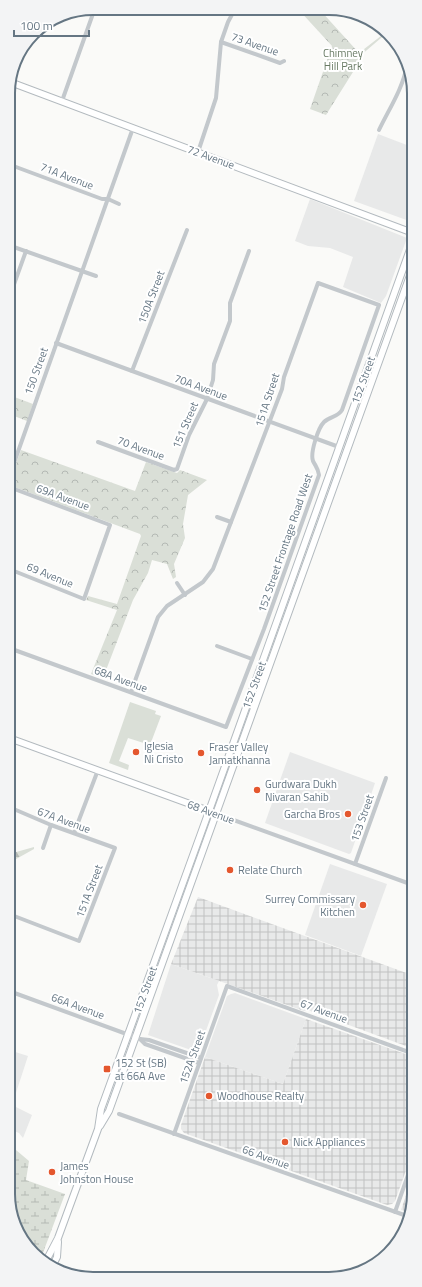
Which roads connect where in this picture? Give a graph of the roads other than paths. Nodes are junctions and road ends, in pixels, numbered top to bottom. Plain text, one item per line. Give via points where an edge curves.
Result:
1 (92, 15) edge
2 (232, 15) edge
3 (221, 42) junction
4 (284, 61) dead end
5 (404, 74) edge
6 (16, 84) edge
7 (62, 101) junction
8 (133, 128) junction
9 (379, 130) dead end
10 (198, 152) junction
11 (15, 167) edge
12 (108, 199) junction
13 (119, 204) dead end
14 (187, 230) dead end
15 (407, 231) edge
16 (15, 247) edge
17 (26, 251) junction
18 (249, 251) dead end
19 (407, 258) edge
20 (82, 271) junction
21 (96, 276) dead end
22 (15, 282) edge
23 (318, 283) joint
24 (407, 284) edge
25 (56, 343) junction
26 (132, 371) junction
27 (207, 399) junction
28 (270, 422) junction
29 (316, 440) junction
30 (98, 442) dead end
31 (339, 447) junction
32 (15, 460) edge
33 (177, 469) joint
34 (334, 487) junction
35 (15, 489) edge
36 (217, 517) dead end
37 (231, 522) junction
38 (15, 571) edge
39 (177, 583) dead end
40 (185, 595) junction
41 (84, 599) joint
42 (217, 646) dead end
43 (15, 650) edge
44 (252, 659) junction
45 (131, 692) junction
46 (226, 728) joint
47 (15, 740) edge
48 (98, 770) junction
49 (386, 778) dead end
50 (15, 810) edge
51 (209, 811) junction
52 (217, 814) junction
53 (51, 825) junction
54 (74, 833) junction
55 (43, 848) dead end
56 (115, 848) joint
57 (355, 864) junction
58 (407, 883) edge
59 (15, 916) edge
60 (228, 986) joint
61 (15, 993) edge
62 (128, 1035) junction
63 (138, 1038) junction
64 (407, 1051) edge
65 (201, 1058) junction
66 (199, 1064) junction
67 (119, 1114) dead end
68 (98, 1129) junction
69 (174, 1134) junction
70 (407, 1178) edge
71 (395, 1212) junction
72 (404, 1215) edge
73 (58, 1238) junction
74 (48, 1257) edge
75 (55, 1261) edge

1 - 7 street
2 - 3 street
3 - 4 street, 73 Avenue via 280,63
3 - 10 street via 216,98
5 - 9 street
6 - 7 main road, 72 Avenue
7 - 8 main road, 72 Avenue
8 - 10 main road, 72 Avenue
8 - 12 street, 150 Street
10 - 15 main road, 72 Avenue
11 - 12 street, 71A Avenue
12 - 13 street, 71A Avenue
12 - 20 street, 150 Street
14 - 26 street, 150A Street
16 - 17 street
17 - 20 street
17 - 22 street
18 - 27 street, 151 Street via 230,303 230,322 214,364 213,380
19 - 31 main road, 152 Street
20 - 21 street
20 - 25 street, 150 Street
23 - 28 street, 151A Street
23 - 29 street, 152 Street Frontage Road West via 379,305 342,410 323,424
24 - 34 main road, 152 Street
25 - 26 street, 70A Avenue
25 - 32 street, 150 Street
26 - 27 street, 70A Avenue
27 - 28 street, 70A Avenue
27 - 33 street, 151 Street via 189,435
28 - 29 street, 70A Avenue
28 - 37 street, 151A Street
29 - 31 street, 70A Avenue
29 - 44 street, 152 Street Frontage Road West via 312,453 319,476
30 - 33 street, 70 Avenue
31 - 34 main road via 341,452 334,475
31 - 51 main road, 152 Street
34 - 52 main road, 152 Street
35 - 41 street, 69A Avenue via 110,525
36 - 37 street
37 - 40 street, 151A Street via 213,569 204,582
38 - 41 street, 69 Avenue
39 - 40 street
40 - 45 street, 151A Street via 167,606 158,617
42 - 44 street
43 - 45 street, 68A Avenue
44 - 46 street, 152 Street Frontage Road West
45 - 46 street, 68A Avenue
47 - 48 main road, 68 Avenue
48 - 51 main road, 68 Avenue
48 - 54 street
49 - 57 street, 153 Street
50 - 53 street, 67A Avenue
51 - 52 main road, 68 Avenue
51 - 62 main road, 152 Street
52 - 57 street, 68 Avenue
52 - 63 main road, 152 Street
53 - 54 street, 67A Avenue
53 - 55 street
54 - 56 street, 67A Avenue
56 - 59 street, 151A Street via 79,941
57 - 58 street, 68 Avenue
60 - 64 street, 67 Avenue
60 - 65 street, 152A Street
61 - 62 street, 66A Avenue
62 - 63 street, 66A Avenue
62 - 68 main road, 152 Street via 102,1109
63 - 65 street, 66A Avenue
63 - 66 street, 66A Avenue via 145,1044
63 - 68 main road, 152 Street via 109,1111
65 - 66 street, 152A Street
66 - 69 street, 152A Street
67 - 69 street, 66 Avenue
68 - 73 main road, 152 Street
69 - 71 street, 66 Avenue
70 - 71 street
71 - 72 street, 66 Avenue
73 - 74 main road, 152 Street
73 - 75 main road, 152 Street

